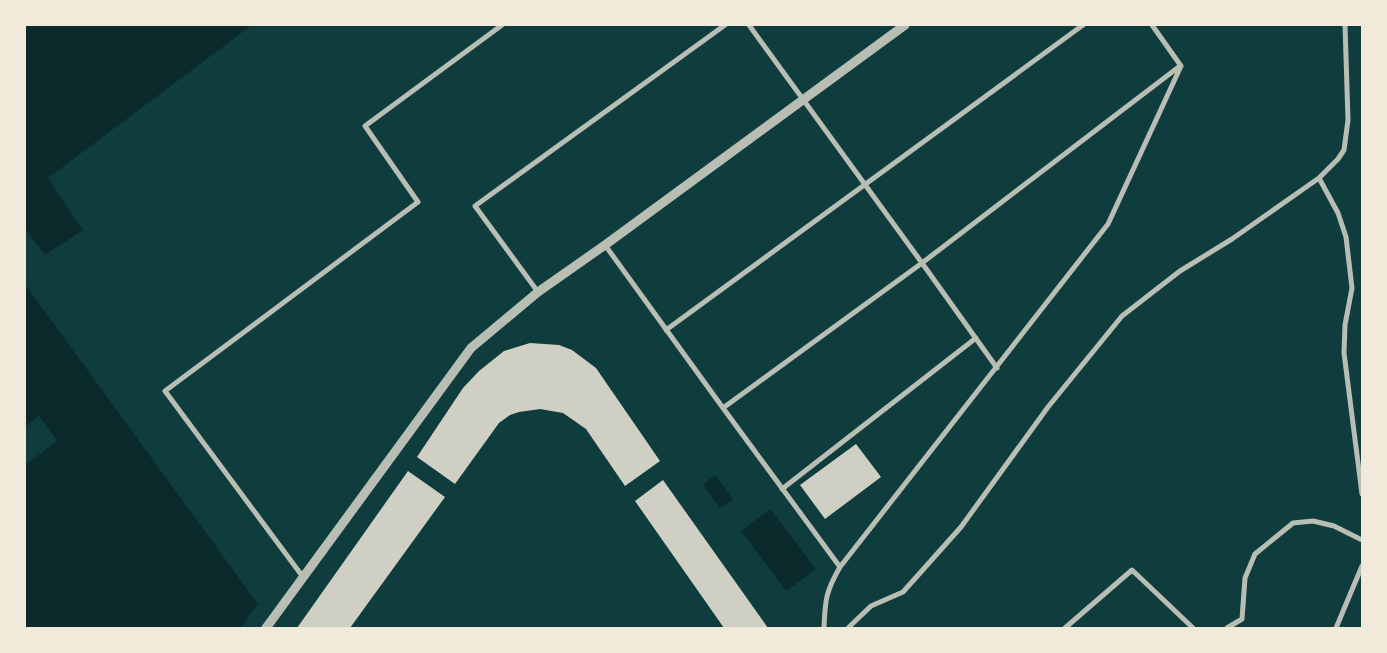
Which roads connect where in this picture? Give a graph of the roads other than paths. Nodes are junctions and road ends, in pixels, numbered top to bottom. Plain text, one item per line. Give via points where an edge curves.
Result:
1 (502, 25) edge
2 (725, 25) edge
3 (749, 25) edge
4 (905, 25) edge
5 (1083, 25) edge
6 (1152, 25) edge
7 (1345, 25) edge
8 (1181, 66) junction
9 (802, 100) junction
10 (1319, 178) junction
11 (866, 185) junction
12 (605, 245) junction
13 (922, 263) junction
14 (538, 292) junction
15 (666, 330) junction
16 (976, 338) junction
17 (996, 368) junction
18 (723, 408) junction
19 (782, 489) junction
20 (1362, 494) edge
21 (1362, 540) edge
22 (1362, 566) edge
23 (840, 567) junction
24 (303, 577) junction
25 (266, 628) edge
26 (824, 628) edge
27 (848, 628) edge
28 (1065, 628) edge
29 (1193, 628) edge
30 (1228, 628) edge
31 (1336, 628) edge

1 - 24 street via 365,126 418,202 166,391
2 - 14 street via 475,206
3 - 9 street
4 - 9 street
5 - 11 street
6 - 8 street
7 - 10 street via 1347,138 1338,159
8 - 13 street
8 - 17 street via 1108,224
9 - 11 street
9 - 12 street
10 - 20 street via 1338,212 1346,237 1352,288 1344,354
10 - 27 street via 1180,271 1122,316 1048,407 961,527 903,592 871,606
11 - 13 street
11 - 15 street
12 - 14 street
12 - 15 street
13 - 16 street
13 - 18 street
14 - 24 street via 471,348
15 - 18 street
16 - 17 street
16 - 19 street
17 - 23 street
18 - 19 street
19 - 23 street
21 - 30 street via 1334,526 1313,521 1293,523 1255,554 1245,578 1242,619
22 - 31 street
23 - 26 street via 828,587
24 - 25 street
28 - 29 street via 1132,570

